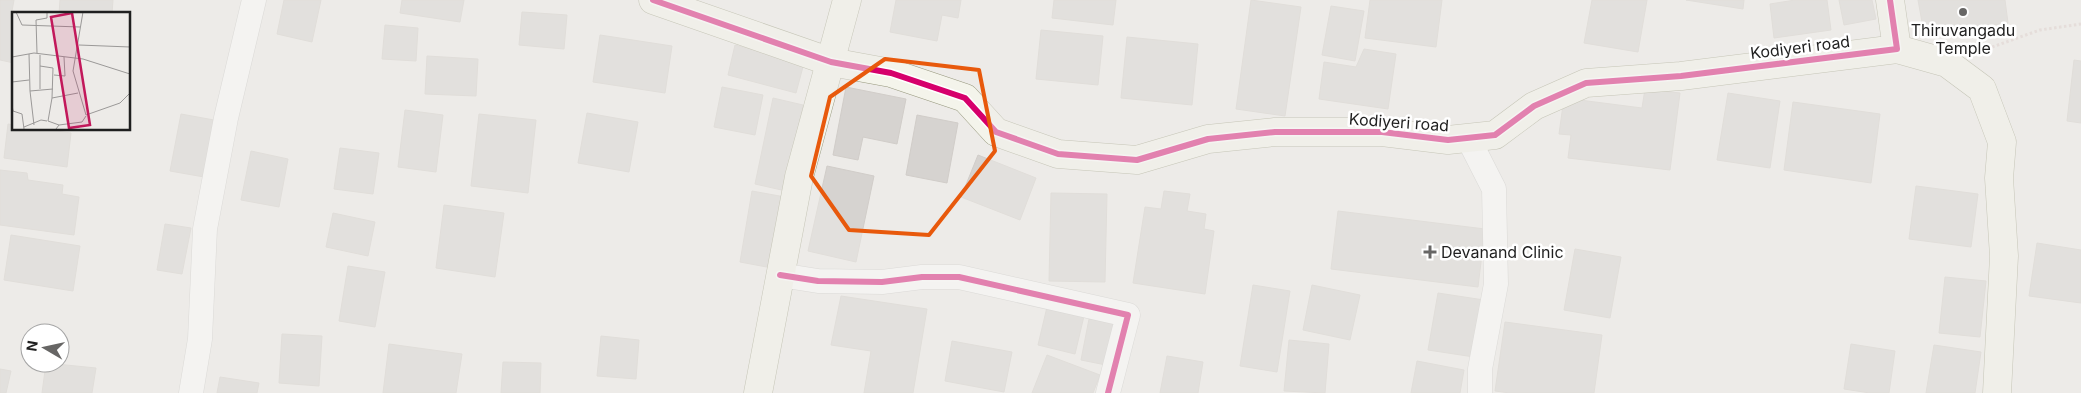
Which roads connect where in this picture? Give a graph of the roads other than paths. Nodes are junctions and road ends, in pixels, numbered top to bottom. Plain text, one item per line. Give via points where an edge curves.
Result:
1 (254, 0) edge
2 (653, 0) edge
3 (847, 0) edge
4 (1890, 0) edge
5 (1897, 49) junction
6 (831, 62) junction
7 (1468, 138) junction
8 (780, 275) junction
9 (191, 393) edge
10 (758, 393) edge
11 (1108, 393) edge
12 (1480, 393) edge
13 (1997, 393) edge

1 - 9 street via 226,118 205,229 200,339
2 - 6 street, Kodiyeri road
3 - 6 street
4 - 5 street
5 - 7 street, Kodiyeri road via 1681,76 1586,83 1534,106 1495,135
5 - 13 street via 1947,63 1982,89 2002,142 1999,178 2004,256
6 - 7 street, Kodiyeri road via 891,74 965,98 996,132 1058,154 1136,160 1208,139 1275,132 1382,132 1448,140
6 - 8 street via 799,177
7 - 12 street via 1494,189 1496,284 1480,369
8 - 10 street
8 - 11 street via 818,281 882,282 959,277 1128,314

